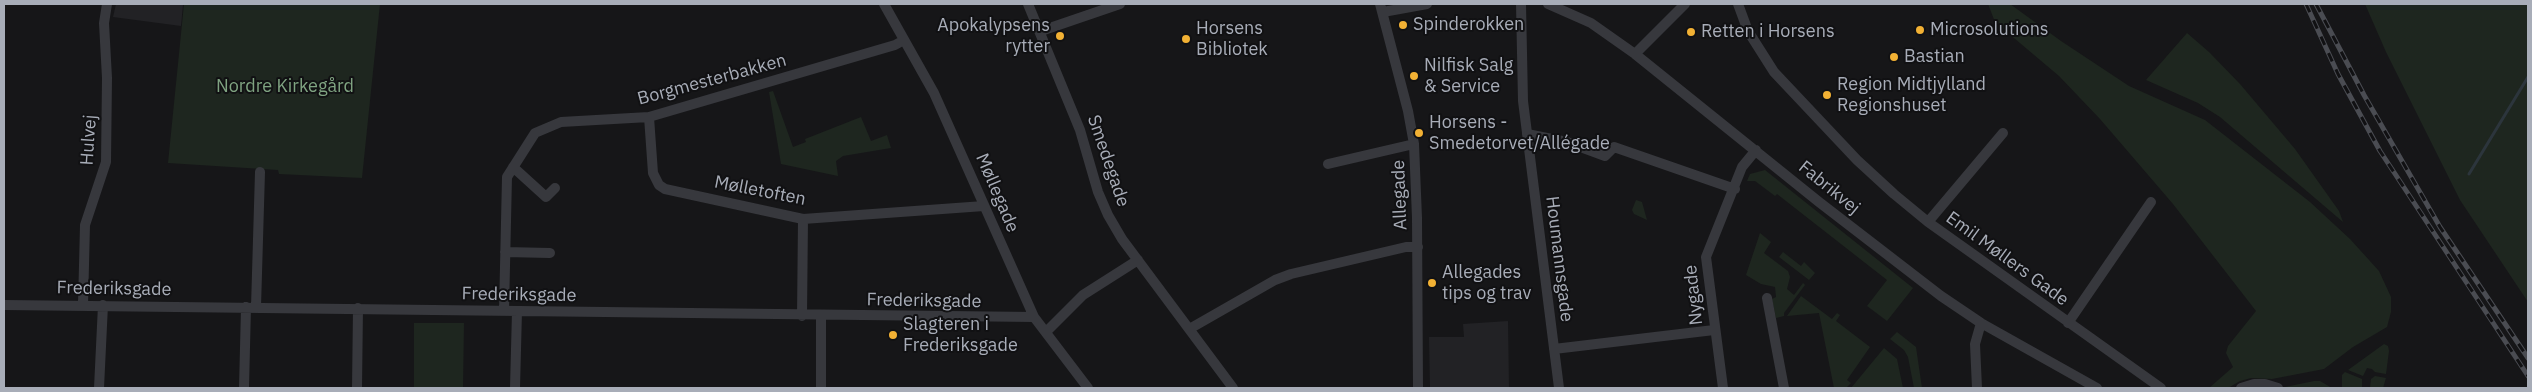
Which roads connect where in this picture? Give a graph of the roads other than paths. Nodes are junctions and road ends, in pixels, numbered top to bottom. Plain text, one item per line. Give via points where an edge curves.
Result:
1 (107, 4) edge
2 (884, 4) edge
3 (1028, 4) edge
4 (1120, 4) edge
5 (1427, 4) edge
6 (1521, 4) edge
7 (1548, 4) edge
8 (1685, 4) edge
9 (1738, 4) edge
10 (1382, 8) edge
11 (1041, 31) junction
12 (904, 40) junction
13 (1635, 54) junction
14 (649, 117) junction
15 (2003, 133) dead end
16 (1527, 134) junction
17 (1414, 144) junction
18 (1756, 150) junction
19 (1328, 164) dead end
20 (513, 167) junction
21 (260, 172) dead end
22 (555, 188) dead end
23 (1734, 189) junction
24 (2151, 202) dead end
25 (984, 206) junction
26 (803, 219) junction
27 (1928, 222) junction
28 (1418, 247) junction
29 (504, 252) junction
30 (550, 252) dead end
31 (1138, 260) junction
32 (1766, 298) dead end
33 (4, 305) edge
34 (83, 305) junction
35 (103, 305) junction
36 (251, 307) junction
37 (358, 308) junction
38 (504, 311) junction
39 (517, 311) junction
40 (802, 316) junction
41 (821, 316) junction
42 (1034, 317) junction
43 (1981, 323) junction
44 (2068, 323) junction
45 (1191, 328) junction
46 (1714, 330) junction
47 (1046, 332) junction
48 (1554, 349) junction
49 (2090, 387) edge
50 (99, 388) edge
51 (244, 388) edge
52 (357, 388) edge
53 (515, 388) edge
54 (821, 388) edge
55 (1088, 388) edge
56 (1233, 388) edge
57 (1418, 388) edge
58 (1559, 388) edge
59 (1722, 388) edge
60 (1784, 388) edge
61 (1977, 388) edge
62 (2161, 388) edge
63 (2241, 388) edge
64 (2278, 388) edge

1 - 34 street, Hulvej via 104,23 106,162 84,225
2 - 12 street, Møllegade
3 - 11 street, Smedegade
4 - 11 street
5 - 10 street
6 - 16 street, Houmannsgade via 1521,69
7 - 13 street, Fabrikvej via 1591,23
8 - 13 street
9 - 27 street, Emil Møllers Gade via 1760,52 1791,92 1857,160
10 - 17 street, Allegade
11 - 31 street, Smedegade via 1080,130 1102,203
12 - 14 street, Borgmesterbakken
12 - 25 street, Møllegade via 934,93
13 - 18 street, Fabrikvej
14 - 20 street, Borgmesterbakken via 561,122 549,126 535,133
14 - 26 street, Mølletoften via 653,173 665,189
15 - 27 street, Emil Møllers Gade
16 - 23 street via 1567,142 1605,156 1614,147
16 - 48 street, Houmannsgade
17 - 19 street
17 - 28 street, Allegade
18 - 23 street, Nygade via 1742,167
18 - 43 street, Fabrikvej via 1935,292
20 - 22 street via 546,197
20 - 29 street, Borgmesterbakken via 507,177 505,192
21 - 36 street
23 - 46 street, Nygade via 1706,257
24 - 44 street, Emil Møllers Gade
25 - 26 street, Mølletoften
25 - 42 street, Møllegade
26 - 40 street
27 - 44 street, Emil Møllers Gade
28 - 45 street via 1406,247 1283,277
28 - 57 street, Allegade
29 - 30 street
29 - 38 street, Borgmesterbakken
31 - 45 street, Smedegade
31 - 47 street via 1083,295
32 - 60 street
33 - 34 street, Frederiksgade
34 - 35 street, Frederiksgade
35 - 36 street, Frederiksgade
35 - 50 street
36 - 37 street, Frederiksgade
36 - 51 street
37 - 38 street, Frederiksgade
37 - 52 street
38 - 39 street, Frederiksgade
39 - 40 street, Frederiksgade
39 - 53 street
40 - 41 street, Frederiksgade
41 - 42 street, Frederiksgade
41 - 54 street
42 - 47 street, Møllegade
43 - 49 street, Fabrikvej
43 - 61 street via 1975,344
44 - 62 street, Emil Møllers Gade
45 - 56 street, Smedegade
46 - 48 street
46 - 59 street, Nygade
47 - 55 street, Møllegade
48 - 58 street, Houmannsgade
63 - 64 street via 2260,384

